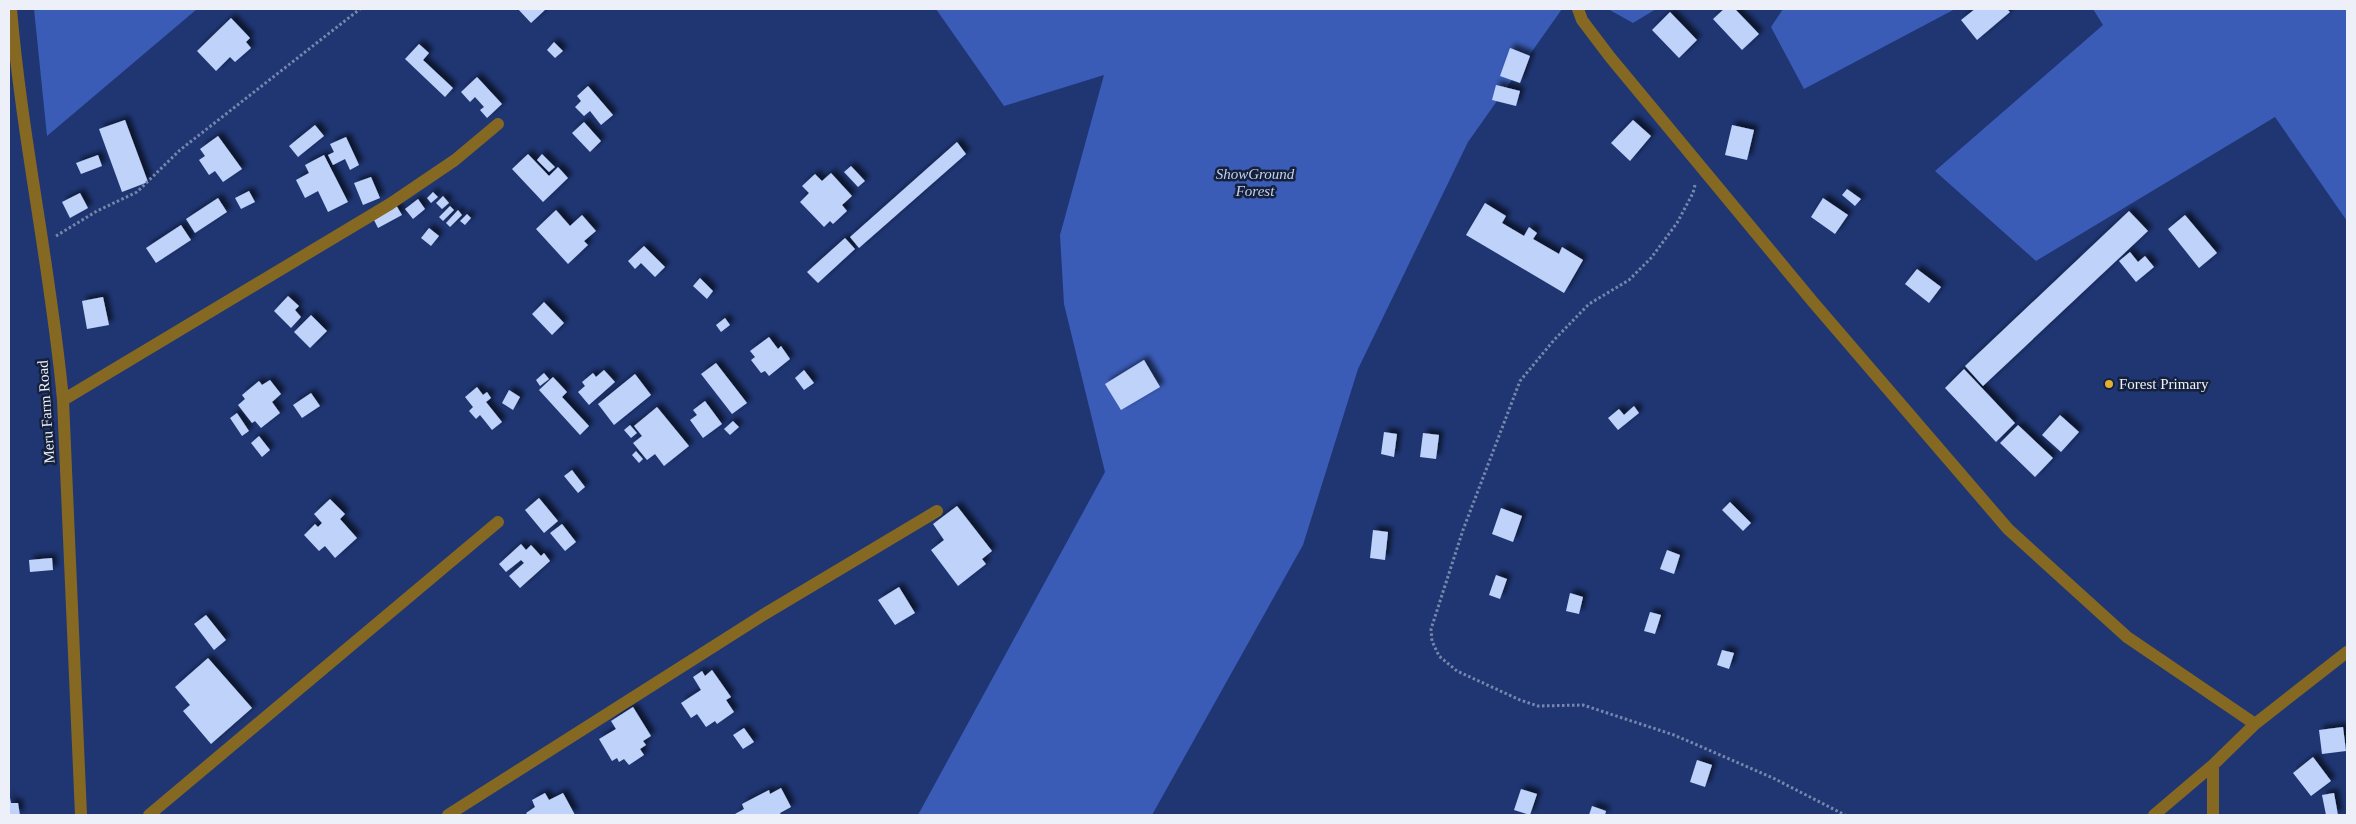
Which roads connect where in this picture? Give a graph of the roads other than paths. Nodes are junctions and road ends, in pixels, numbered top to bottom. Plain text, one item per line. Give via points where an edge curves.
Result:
1 (11, 9) edge
2 (1578, 9) edge
3 (10, 26) edge
4 (498, 124) dead end
5 (63, 400) junction
6 (937, 511) dead end
7 (498, 522) dead end
8 (2347, 652) edge
9 (2255, 724) junction
10 (2213, 766) junction
11 (81, 815) edge
12 (149, 815) edge
13 (448, 815) edge
14 (2154, 815) edge
15 (2213, 815) edge

1 - 3 street, Meru Farm Road
2 - 9 street via 1582,20 1610,57 1699,165 2008,529 2127,637
3 - 5 street, Meru Farm Road via 57,338
4 - 5 street via 455,160 390,204
5 - 11 street, Meru Farm Road
6 - 13 street via 764,615
7 - 12 street
8 - 9 street
9 - 10 street
10 - 14 street
10 - 15 street

